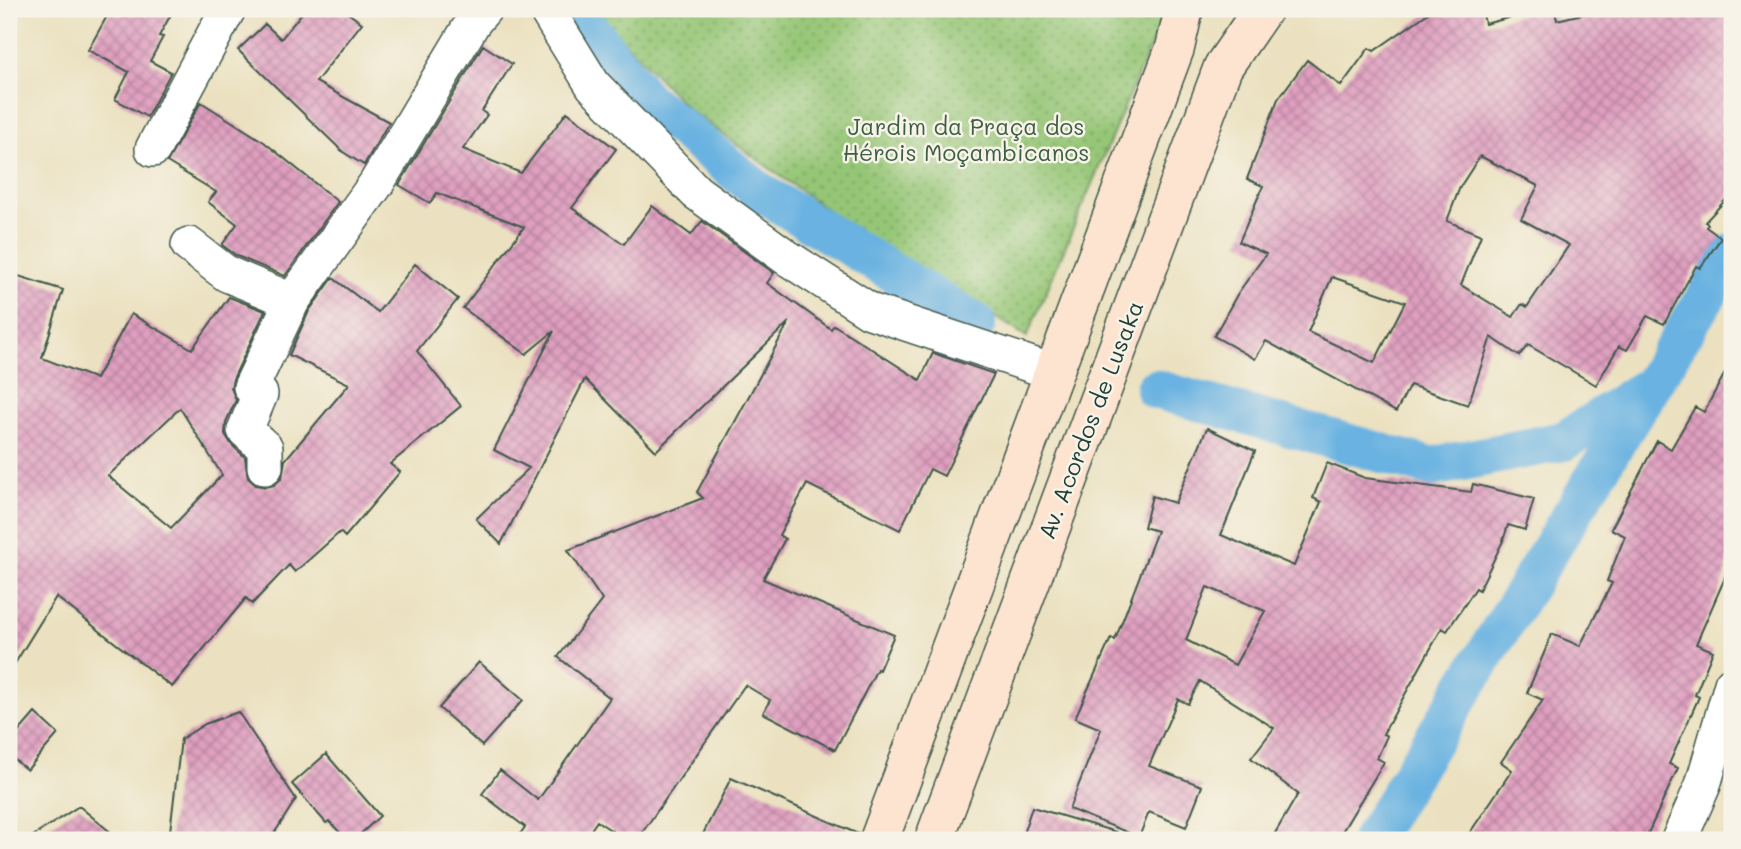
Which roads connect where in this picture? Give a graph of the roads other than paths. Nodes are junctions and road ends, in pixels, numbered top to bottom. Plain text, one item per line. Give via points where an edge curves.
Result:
1 (228, 9) edge
2 (484, 9) edge
3 (546, 9) edge
4 (1184, 9) edge
5 (1264, 9) edge
6 (153, 149) dead end
7 (189, 245) dead end
8 (292, 301) junction
9 (1053, 372) junction
10 (265, 467) dead end
11 (1732, 684) edge
12 (1732, 768) edge
13 (1703, 785) junction
14 (879, 840) edge
15 (934, 840) edge
16 (1679, 840) edge

1 - 6 street
2 - 8 street via 376,184
3 - 9 street via 593,85 695,192 870,311
4 - 9 main road via 1175,48
5 - 15 main road, Av. Acordos de Lusaka via 1223,67
7 - 8 street via 227,274
8 - 10 street via 251,387 260,394 245,430 265,448
9 - 14 main road
11 - 13 street
12 - 13 street
13 - 16 street

